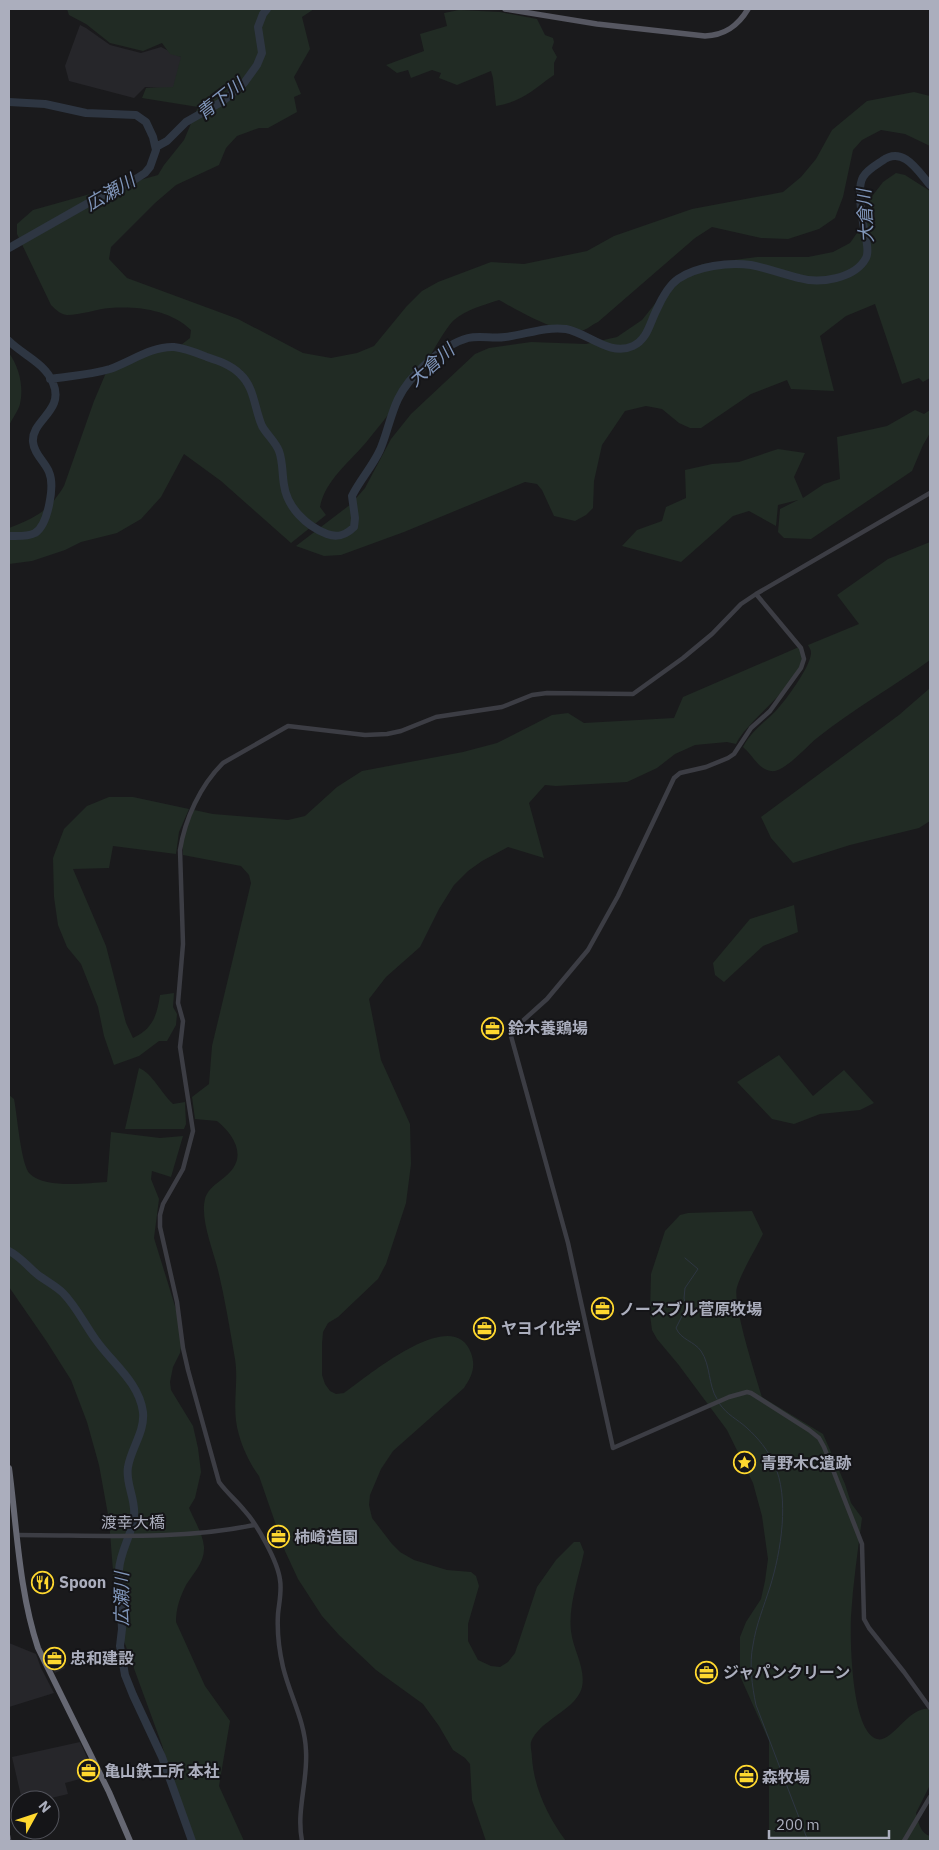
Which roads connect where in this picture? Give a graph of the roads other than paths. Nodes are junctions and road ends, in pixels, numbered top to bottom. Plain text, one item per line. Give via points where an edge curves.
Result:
1 (505, 9) edge
2 (748, 9) edge
3 (930, 493) edge
4 (756, 594) junction
5 (9, 1468) edge
6 (254, 1525) junction
7 (18, 1535) junction
8 (930, 1708) edge
9 (930, 1797) edge
10 (130, 1841) edge
11 (302, 1841) edge
12 (904, 1841) edge

1 - 2 main road via 597,24 705,36 730,30
3 - 4 street
4 - 6 street via 683,658 634,694 532,695 502,707 436,717 387,734 288,726 223,763 193,805 180,850 183,944 178,1003 183,1021 180,1052 193,1131 183,1170 163,1204 160,1227 177,1302 184,1355 219,1482
4 - 8 street via 801,648 804,659 801,668 732,756 680,773 674,778 618,896 588,950 511,1036 568,1243 613,1448 747,1392 814,1434 824,1447 862,1544 864,1619
5 - 7 highway
6 - 7 street, 渡幸大橋 via 174,1535
6 - 11 street via 281,1582 278,1617 280,1654 305,1735 300,1818
7 - 10 highway via 28,1608 38,1648
9 - 12 street

